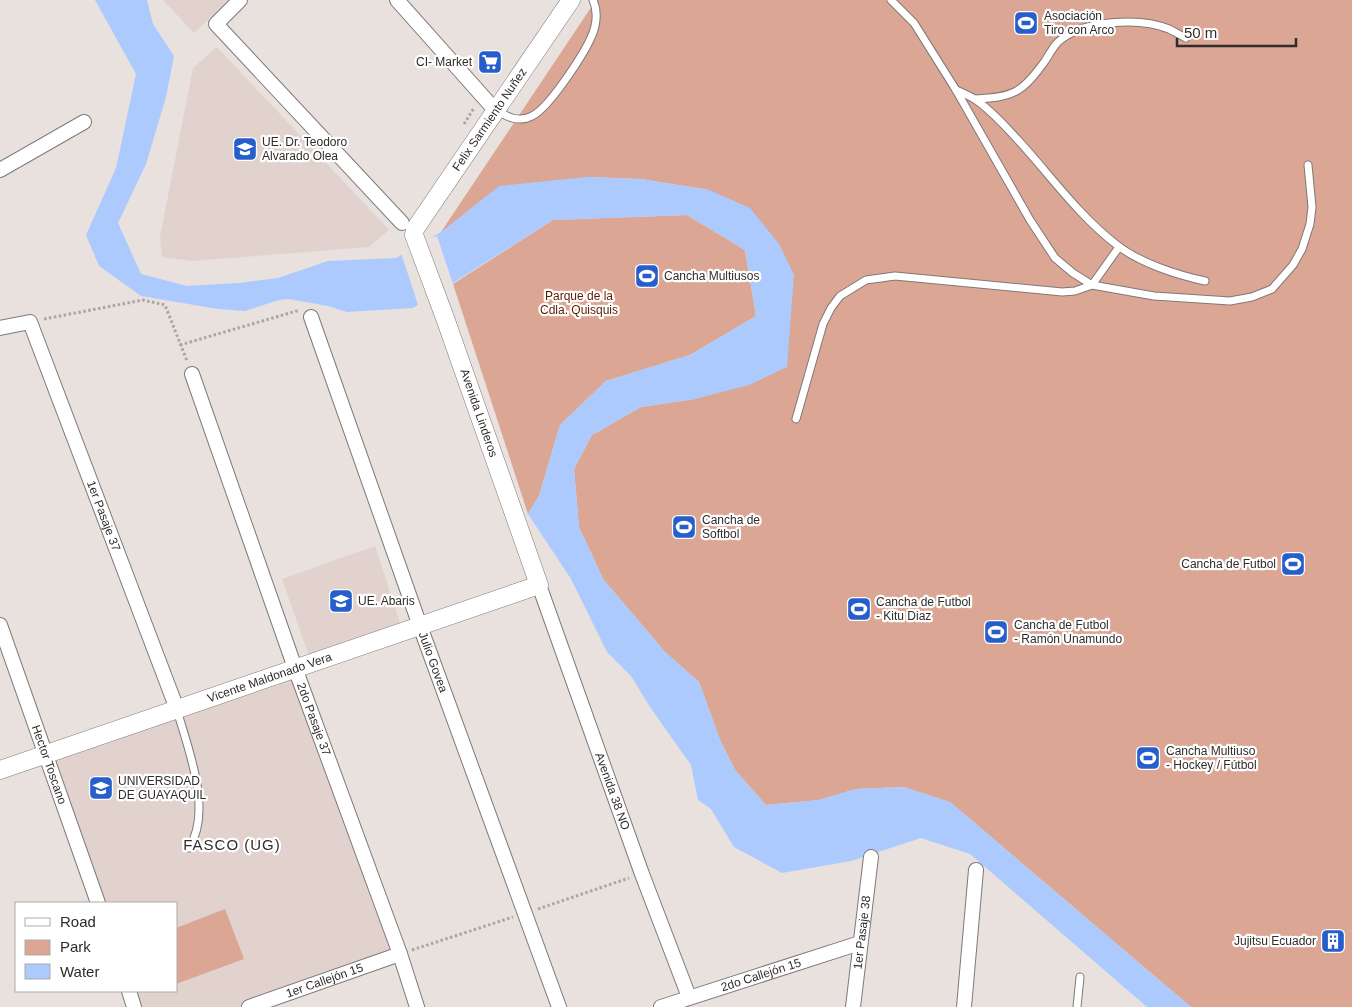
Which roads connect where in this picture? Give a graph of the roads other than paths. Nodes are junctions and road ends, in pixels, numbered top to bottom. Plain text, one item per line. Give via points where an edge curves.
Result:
1 (240, 0) edge
2 (397, 0) edge
3 (571, 0) edge
4 (593, 0) edge
5 (891, 0) edge
6 (1186, 38) dead end
7 (956, 90) junction
8 (976, 100) junction
9 (495, 110) junction
10 (84, 122) dead end
11 (1308, 165) dead end
12 (0, 170) edge
13 (402, 223) dead end
14 (416, 242) joint
15 (1119, 247) junction
16 (1204, 281) dead end
17 (1092, 285) junction
18 (311, 317) road end
19 (0, 328) edge
20 (192, 374) road end
21 (796, 419) dead end
22 (539, 585) junction
23 (0, 625) edge
24 (420, 626) junction
25 (295, 668) junction
26 (176, 709) junction
27 (45, 754) junction
28 (0, 770) edge
29 (190, 848) dead end
30 (871, 857) dead end
31 (976, 870) dead end
32 (98, 902) edge
33 (860, 943) junction
34 (400, 954) junction
35 (1080, 977) dead end
36 (128, 992) edge
37 (689, 997) junction
38 (282, 1002) edge
39 (134, 1007) edge
40 (249, 1007) edge
41 (417, 1007) edge
42 (559, 1007) edge
43 (661, 1007) edge
44 (853, 1007) edge
45 (964, 1007) edge
46 (1077, 1007) edge

1 - 13 street via 216,24
2 - 9 street
3 - 9 street, Felix Sarmiento Nuñez
4 - 9 lane via 597,14 595,28 577,64 552,97 533,116 524,119 513,119
5 - 7 lane via 914,23
6 - 8 lane via 1150,24 1108,22 1090,26 1058,43 1028,84 1016,93
7 - 8 lane
7 - 17 lane via 1030,220 1056,258
8 - 15 lane via 991,112 1102,234
9 - 14 street, Felix Sarmiento Nuñez via 415,229
10 - 12 street
11 - 17 lane via 1312,207 1310,224 1293,265 1272,289 1230,301 1154,296
14 - 22 street, Avenida Linderos via 446,318
15 - 16 lane via 1163,268
15 - 17 lane
17 - 21 lane via 1062,292 895,276 866,280 840,296 822,324
18 - 24 street, Julio Govea
19 - 26 street, 1er Pasaje 37 via 30,322
20 - 25 street, 2do Pasaje 37
22 - 24 street, Vicente Maldonado Vera
22 - 37 street, Avenida 38 NO
23 - 27 street, Hector Toscano
24 - 25 street, Vicente Maldonado Vera
24 - 42 street, Julio Govea
25 - 26 street, Vicente Maldonado Vera
25 - 34 street, 2do Pasaje 37
26 - 27 street, Vicente Maldonado Vera
26 - 29 lane via 199,801 198,825
27 - 28 street, Vicente Maldonado Vera
27 - 32 street, Hector Toscano
30 - 33 street, 1er Pasaje 38
31 - 45 street
33 - 37 street, 2do Callejón 15
33 - 44 street, 1er Pasaje 38
34 - 38 street, 1er Callejón 15
34 - 41 street, 2do Pasaje 37
35 - 46 lane
36 - 39 street
37 - 43 street, 2do Callejón 15
38 - 40 street, 1er Callejón 15

